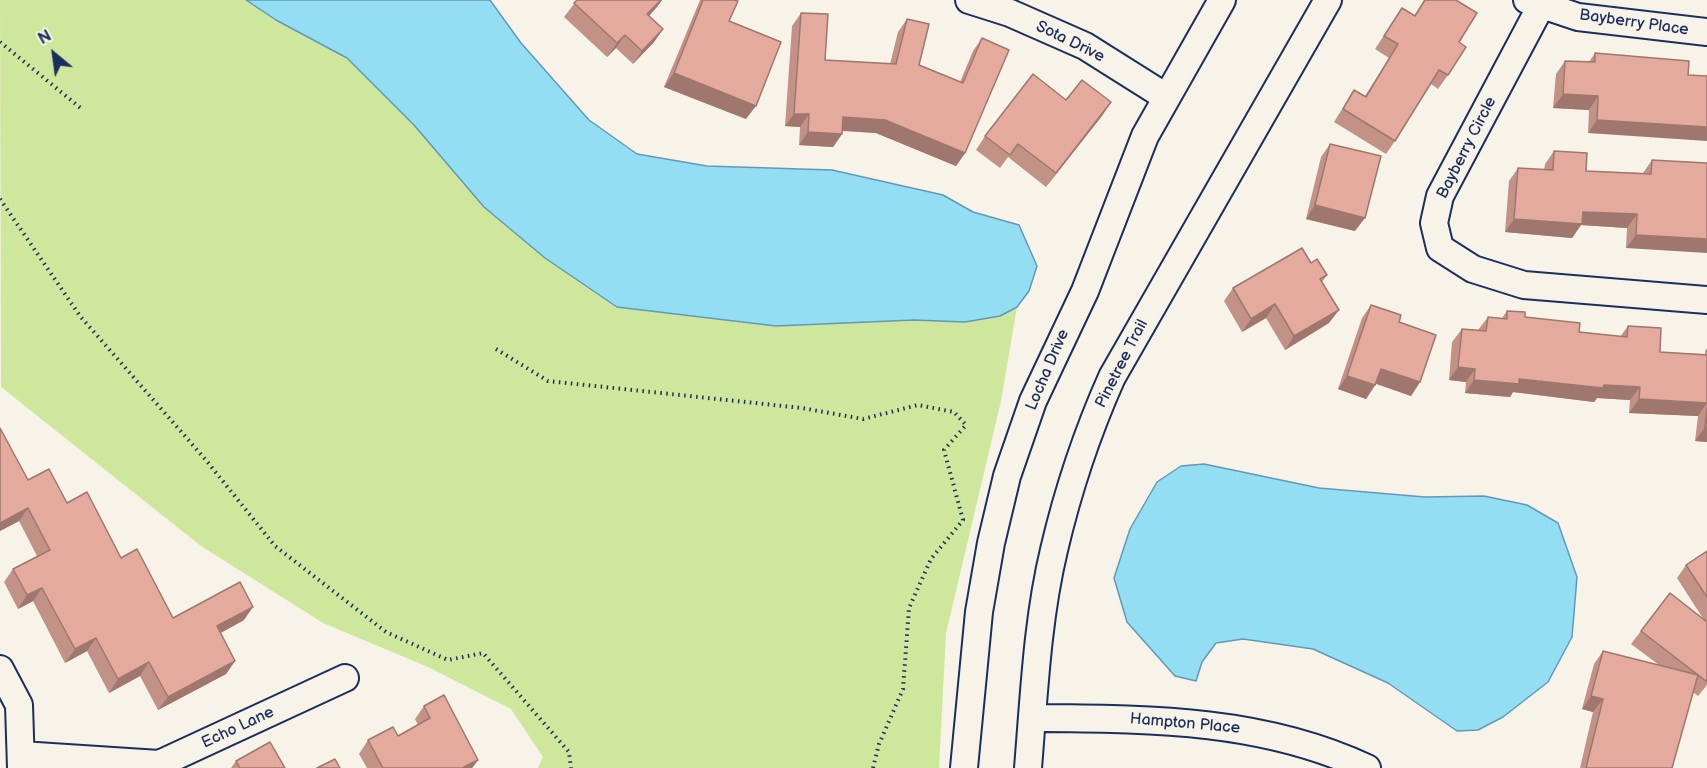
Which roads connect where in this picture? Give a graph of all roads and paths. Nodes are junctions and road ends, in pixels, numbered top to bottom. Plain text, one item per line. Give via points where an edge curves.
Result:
1 (969, 0) edge
2 (1222, 0) edge
3 (1328, 0) edge
4 (1537, 2) edge
5 (1707, 32) edge
6 (0, 42) edge
7 (1166, 96) junction
8 (84, 110) dead end
9 (0, 199) edge
10 (1707, 300) edge
11 (496, 349) dead end
12 (0, 669) edge
13 (345, 678) dead end
14 (1032, 718) junction
15 (21, 762) edge
16 (571, 768) edge
17 (873, 768) edge
18 (964, 768) edge
19 (1028, 768) edge
20 (1366, 768) edge

1 - 7 street, Sota Drive via 1010,13 1085,46
2 - 7 street, Locha Drive
3 - 14 street, Pinetree Trail via 1112,377 1092,424 1053,552
4 - 5 street, Bayberry Place via 1578,17
4 - 10 street, Bayberry Circle via 1440,196 1434,223 1440,248 1473,269 1524,285
6 - 8 path
7 - 18 street, Locha Drive via 1145,136 1085,291 1033,401 1007,476 990,543 979,612
9 - 16 path via 80,316 275,546 386,632 448,660 483,653 569,752
11 - 17 path via 548,381 802,408 862,419 918,405 954,412 966,425 944,450 963,520 931,559 909,608 903,689
12 - 15 street via 19,705
13 - 15 street, Echo Lane via 159,764
14 - 19 street, Pinetree Trail
14 - 20 street, Hampton Place via 1168,720 1229,726 1289,739

